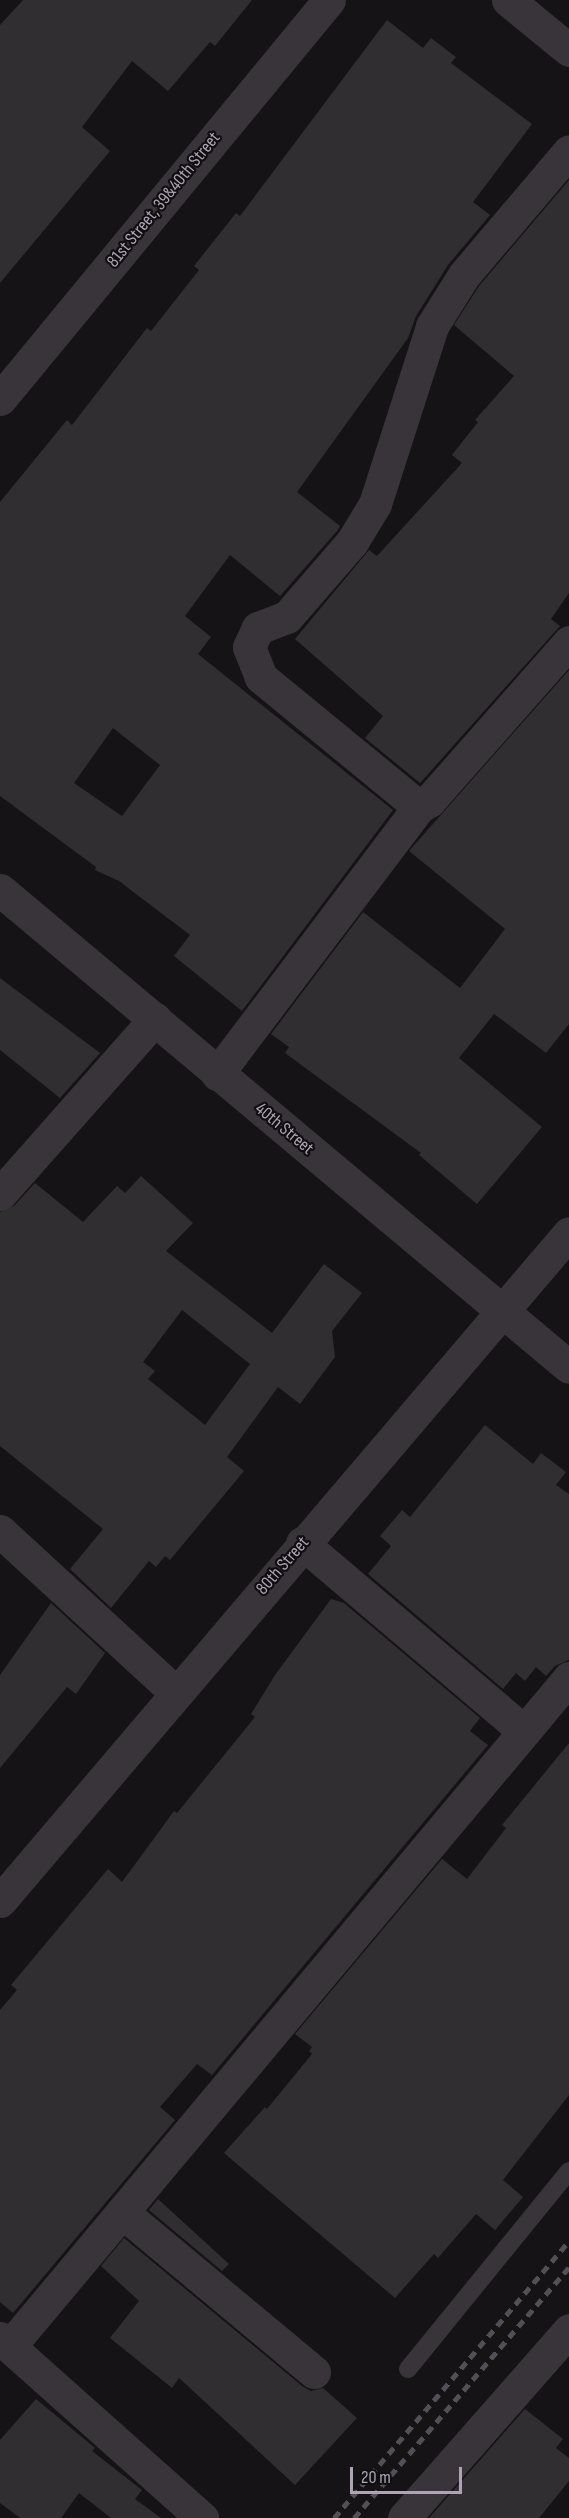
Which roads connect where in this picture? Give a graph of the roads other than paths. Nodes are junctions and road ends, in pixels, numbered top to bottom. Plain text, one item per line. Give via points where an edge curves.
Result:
1 (328, 0) edge
2 (508, 0) edge
3 (569, 50) edge
4 (569, 151) edge
5 (0, 399) edge
6 (569, 642) edge
7 (419, 807) junction
8 (0, 890) edge
9 (155, 1019) junction
10 (217, 1074) junction
11 (0, 1194) edge
12 (569, 1233) edge
13 (502, 1310) junction
14 (569, 1367) edge
15 (0, 1531) edge
16 (302, 1543) junction
17 (569, 1678) edge
18 (174, 1692) junction
19 (524, 1731) junction
20 (0, 1901) edge
21 (569, 2171) edge
22 (122, 2212) junction
23 (5, 2342) edge
24 (565, 2343) edge
25 (408, 2369) dead end
26 (314, 2372) dead end
27 (202, 2518) edge
28 (404, 2518) edge

1 - 5 street, 81st Street, 39&40th Street
2 - 3 street
4 - 7 street via 464,275 432,326 375,504 352,542 287,617 258,628 249,647 261,677
6 - 7 street via 429,801
7 - 10 street
8 - 9 street, 40th Street
9 - 10 street, 40th Street
9 - 11 street
10 - 13 street, 40th Street
12 - 13 street, 80th Street
13 - 14 street, 40th Street
13 - 16 street, 80th Street
15 - 18 street
16 - 18 street, 80th Street
16 - 19 street
17 - 19 street
18 - 20 street, 80th Street
19 - 22 street
21 - 25 lane
22 - 23 street
22 - 26 street
23 - 27 street
24 - 28 street

